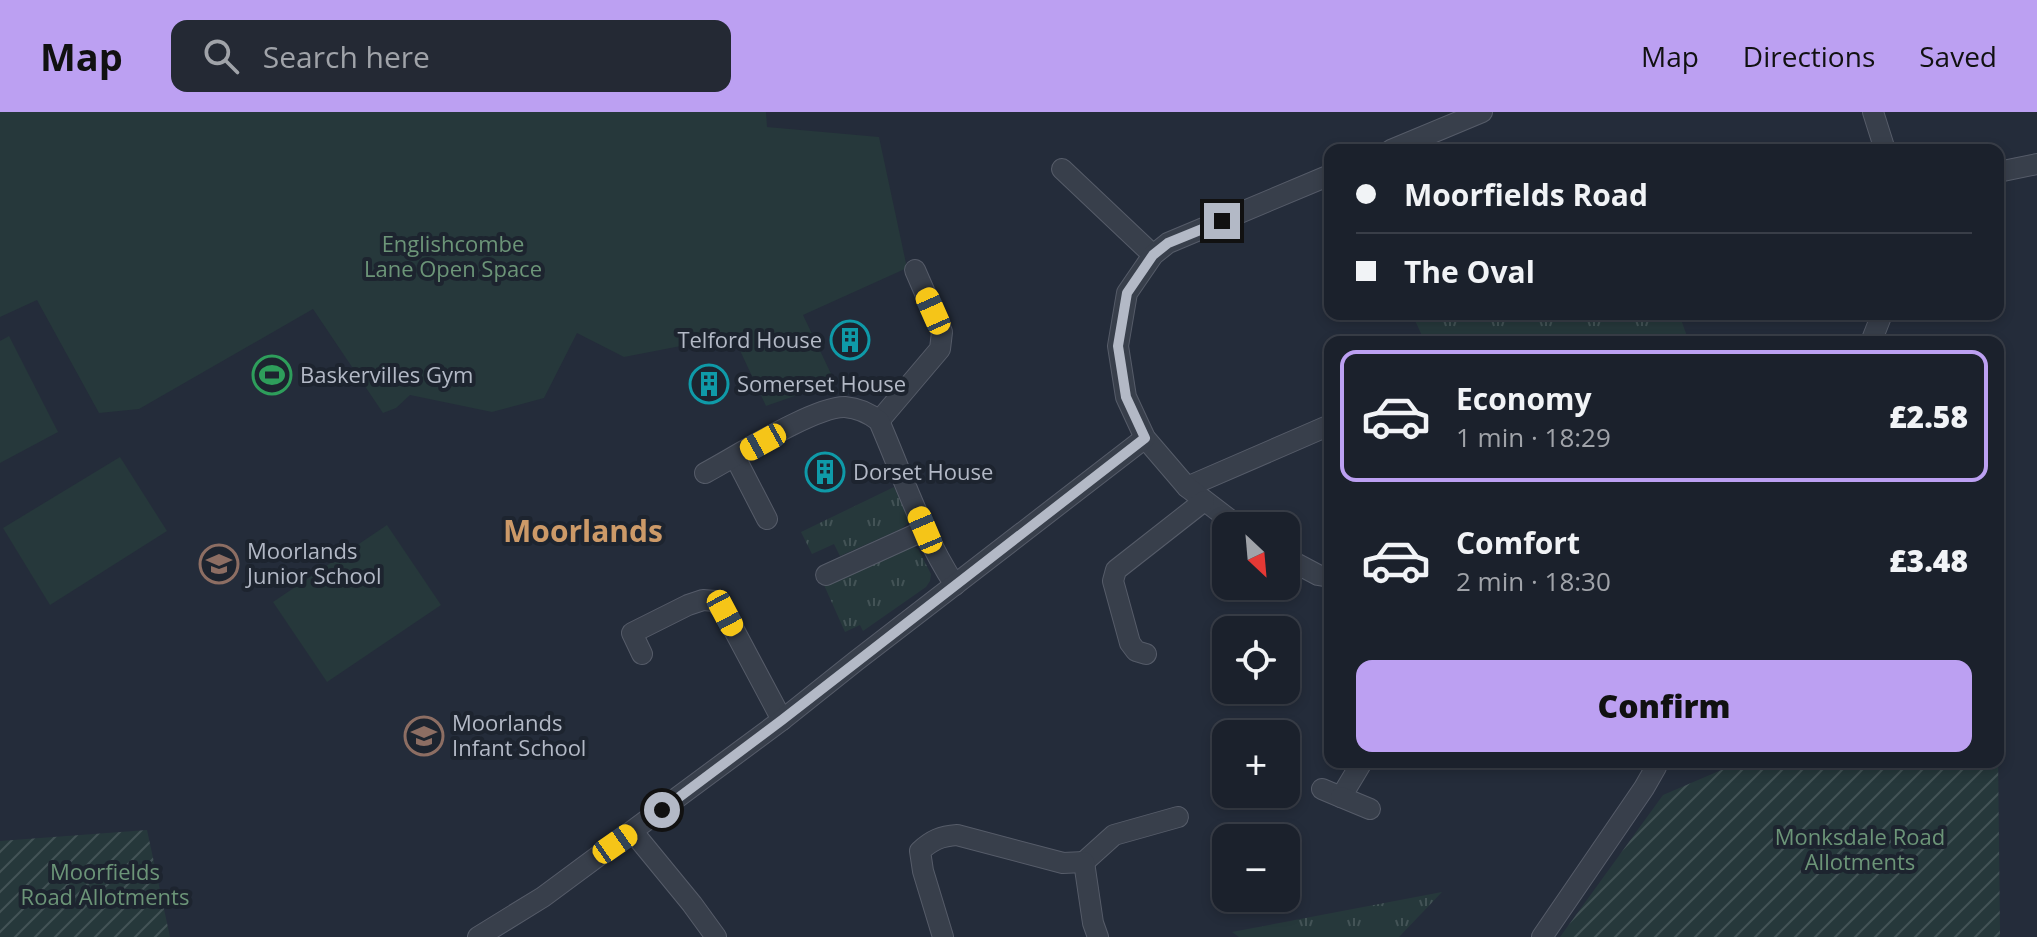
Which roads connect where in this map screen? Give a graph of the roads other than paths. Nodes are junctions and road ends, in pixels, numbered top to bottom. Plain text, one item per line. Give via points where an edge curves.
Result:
1 (1873, 112) edge
2 (1472, 114) edge
3 (1404, 144) edge
4 (1883, 144) edge
5 (2037, 164) edge
6 (1062, 169) dead end
7 (2004, 171) edge
8 (1324, 178) edge
9 (1153, 255) junction
10 (915, 270) dead end
11 (879, 421) junction
12 (1324, 428) edge
13 (1145, 438) junction
14 (735, 457) junction
15 (705, 473) dead end
16 (1187, 487) junction
17 (1204, 501) junction
18 (1219, 512) edge
19 (767, 519) dead end
20 (925, 530) junction
21 (1300, 565) edge
22 (826, 575) dead end
23 (1324, 576) edge
24 (955, 585) junction
25 (642, 654) dead end
26 (1146, 654) dead end
27 (782, 720) junction
28 (1356, 768) edge
29 (1655, 768) edge
30 (1370, 809) dead end
31 (1178, 817) dead end
32 (633, 832) junction
33 (1084, 862) junction
34 (478, 937) edge
35 (716, 937) edge
36 (943, 937) edge
37 (1098, 937) edge
38 (1542, 937) edge

1 - 4 street
2 - 3 street
5 - 7 street
6 - 9 street
8 - 9 street via 1168,243
9 - 13 street via 1127,293 1118,346 1126,397
10 - 11 street via 942,332 940,349
11 - 14 street via 857,409 826,410
11 - 20 street
12 - 16 street
13 - 16 street
13 - 24 street
14 - 15 street
14 - 19 street
16 - 17 street
17 - 18 street
17 - 26 street via 1116,570 1113,581 1130,643
20 - 22 street
20 - 24 street
21 - 23 street
24 - 27 street
25 - 27 street via 627,625 703,600 715,601
27 - 32 street
28 - 30 street via 1332,793
29 - 38 street
31 - 33 street via 1114,835
32 - 34 street
32 - 35 street
33 - 36 street via 1063,863 957,835 931,841 920,851
33 - 37 street

